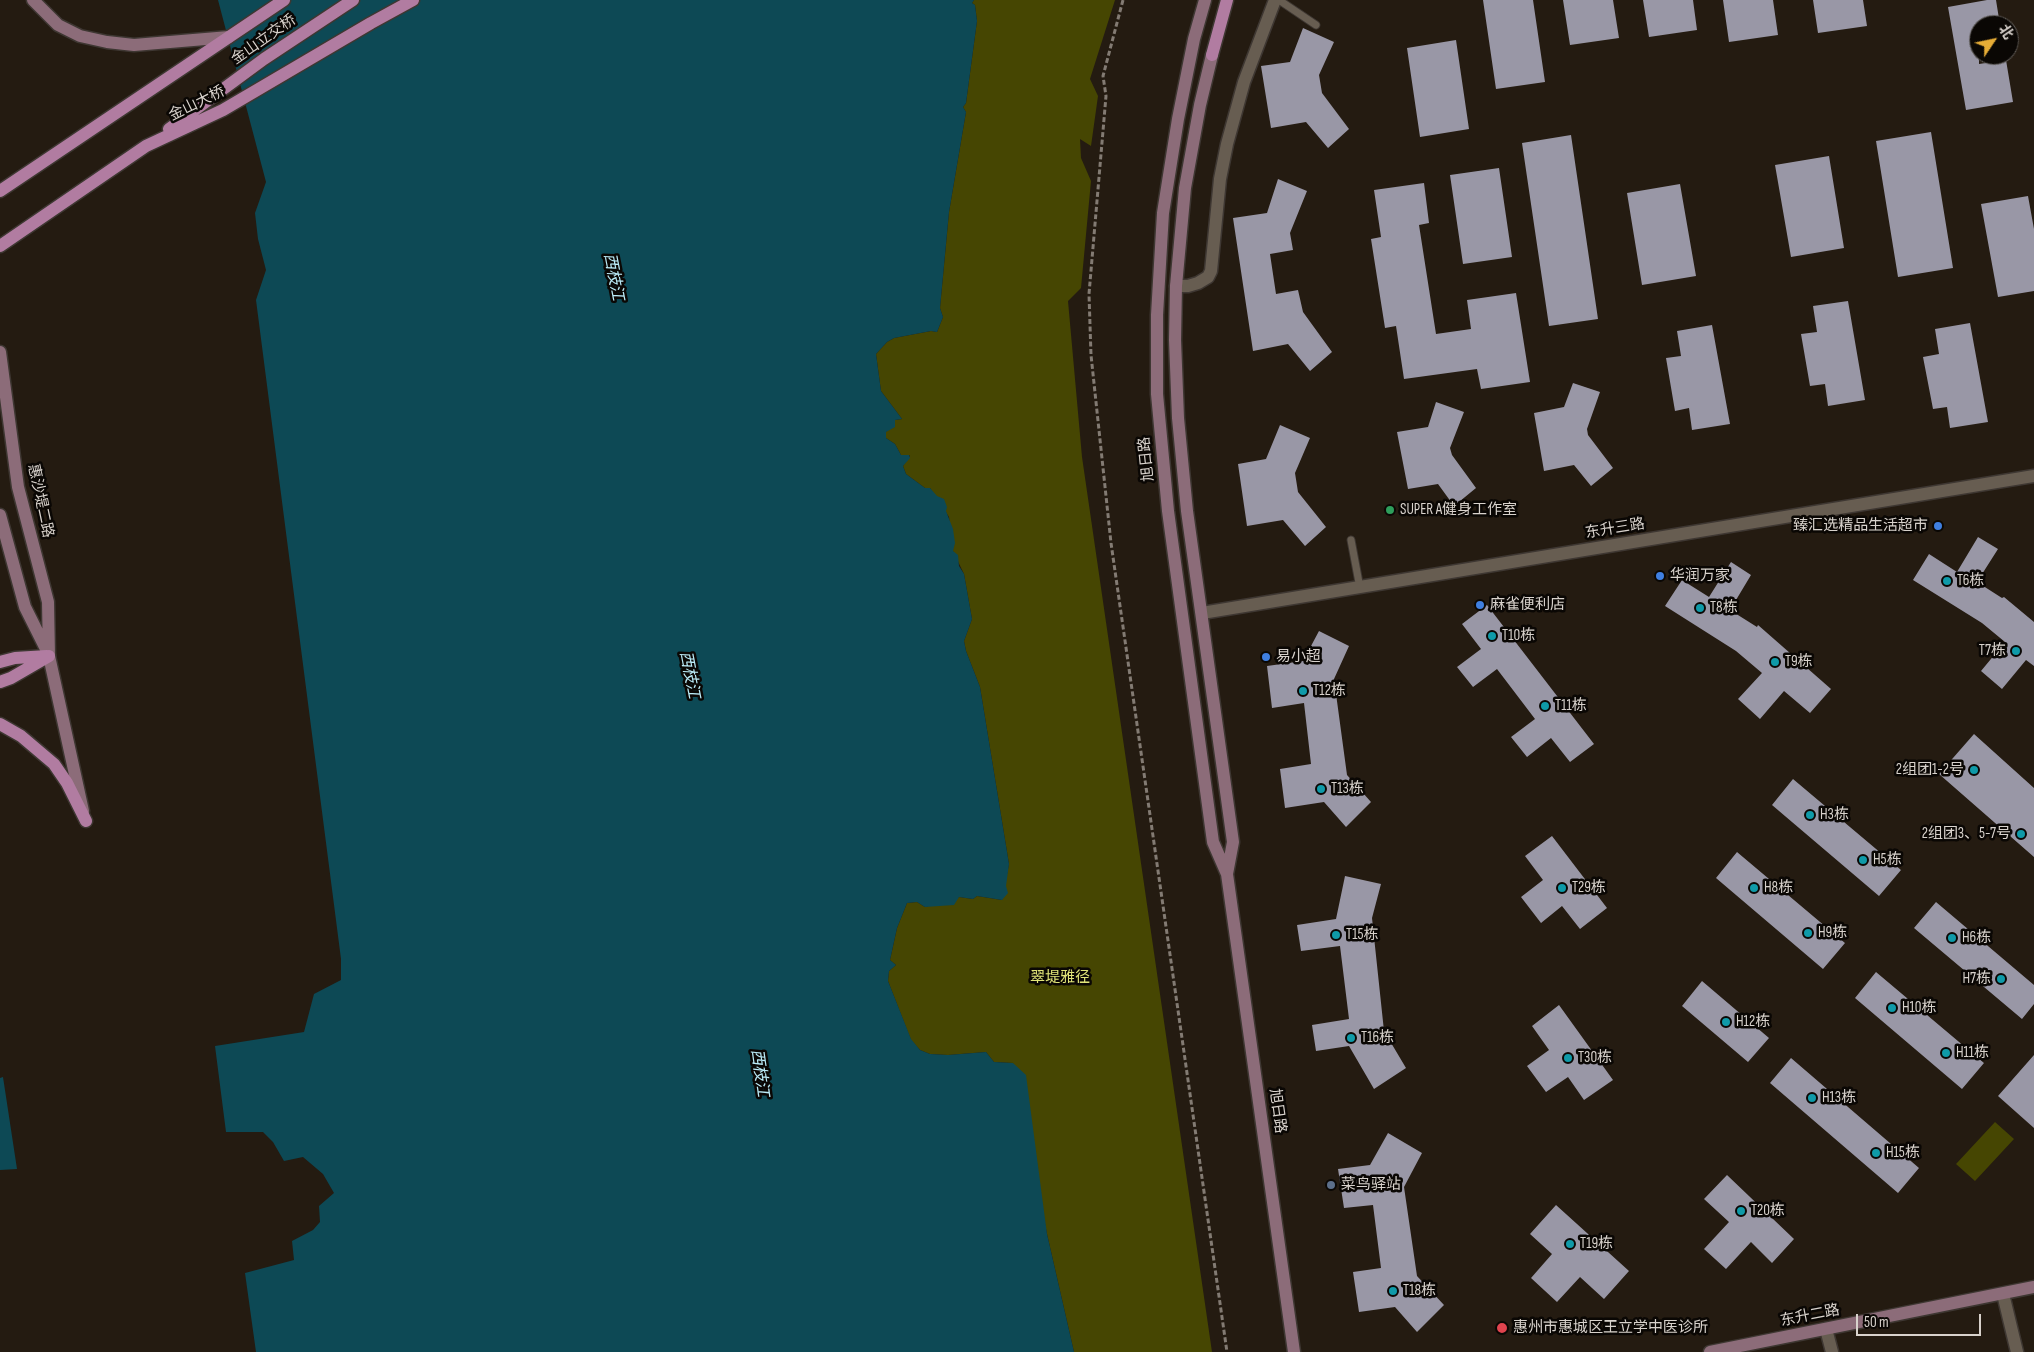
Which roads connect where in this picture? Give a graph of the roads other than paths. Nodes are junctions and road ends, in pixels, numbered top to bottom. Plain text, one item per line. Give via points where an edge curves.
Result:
1 (33, 0) edge
2 (284, 0) edge
3 (353, 0) edge
4 (413, 0) edge
5 (1205, 0) edge
6 (1227, 0) edge
7 (1275, 0) edge
8 (1280, 0) edge
9 (1316, 25) dead end
10 (228, 37) junction
11 (146, 146) junction
12 (0, 191) edge
13 (0, 246) edge
14 (1176, 286) junction
15 (0, 352) edge
16 (2034, 476) edge
17 (0, 515) edge
18 (1351, 540) dead end
19 (1360, 588) junction
20 (1202, 613) junction
21 (49, 656) junction
22 (0, 662) edge
23 (0, 682) edge
24 (0, 724) edge
25 (1228, 874) junction
26 (2034, 1287) edge
27 (2003, 1294) junction
28 (1826, 1329) junction
29 (1753, 1348) edge
30 (1294, 1352) edge
31 (1710, 1352) edge
32 (1832, 1352) edge
33 (2018, 1352) edge

1 - 10 main road via 58,25 80,36 107,42 134,45
2 - 10 main road
3 - 11 main road, 金山立交桥 via 264,59
4 - 11 main road, 金山大桥 via 223,110
5 - 25 main road, 旭日路 via 1176,126 1163,213 1157,315 1157,394 1168,511 1213,842
6 - 14 main road, 旭日路 via 1196,124 1185,188
7 - 14 street via 1244,82 1226,144 1211,271 1198,284
8 - 9 lane
10 - 12 main road
11 - 13 main road, 金山大桥
14 - 20 main road, 旭日路 via 1178,418
15 - 21 main road, 惠沙堤二路 via 18,487 48,602
16 - 19 street, 东升三路
17 - 21 main road, 惠沙堤二路 via 24,607
18 - 19 lane
19 - 20 street, 东升三路
20 - 25 main road, 旭日路 via 1233,842
21 - 22 main road
21 - 23 main road
21 - 24 main road, 惠沙堤二路 via 86,821 54,764 22,736
25 - 30 main road, 旭日路
26 - 27 main road, 东升二路
27 - 28 main road, 东升二路
27 - 33 street
28 - 29 main road, 东升二路
28 - 32 street
29 - 31 main road, 东升二路

